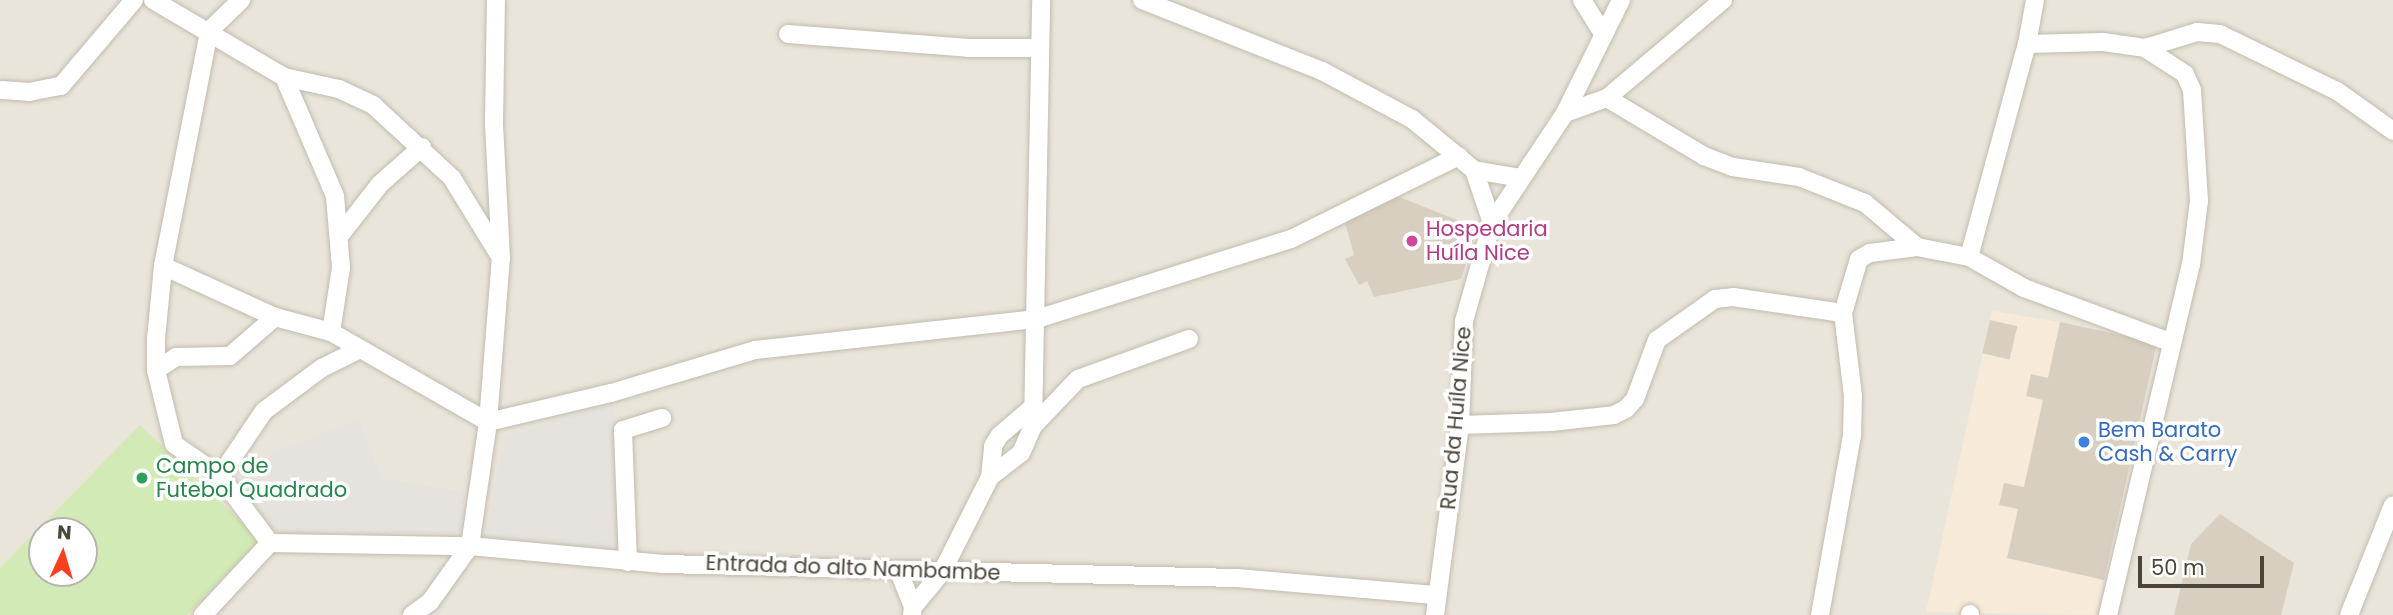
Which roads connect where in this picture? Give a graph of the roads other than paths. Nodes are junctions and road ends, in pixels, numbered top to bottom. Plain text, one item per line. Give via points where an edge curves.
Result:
1 (134, 0) edge
2 (153, 0) edge
3 (241, 0) edge
4 (496, 0) edge
5 (1041, 0) edge
6 (1142, 0) edge
7 (1582, 0) edge
8 (1621, 0) edge
9 (1723, 0) edge
10 (2035, 0) edge
11 (209, 31) junction
12 (788, 34) dead end
13 (1603, 34) junction
14 (2027, 44) junction
15 (1040, 48) junction
16 (2145, 48) junction
17 (284, 77) junction
18 (2, 90) dead end
19 (1607, 98) junction
20 (1565, 113) junction
21 (2393, 131) edge
22 (422, 147) junction
23 (1459, 156) junction
24 (1474, 170) junction
25 (1521, 178) junction
26 (1492, 223) junction
27 (341, 234) junction
28 (1917, 247) junction
29 (1969, 257) junction
30 (500, 258) junction
31 (163, 266) junction
32 (1843, 313) junction
33 (275, 317) junction
34 (1037, 319) junction
35 (331, 332) junction
36 (1189, 339) dead end
37 (2170, 342) junction
38 (358, 351) junction
39 (156, 370) junction
40 (1033, 407) junction
41 (662, 418) dead end
42 (488, 422) junction
43 (1460, 425) junction
44 (1033, 426) junction
45 (220, 476) junction
46 (990, 477) junction
47 (2393, 505) edge
48 (270, 543) junction
49 (470, 546) junction
50 (628, 562) junction
51 (899, 572) junction
52 (942, 572) junction
53 (1437, 595) junction
54 (430, 608) edge
55 (913, 611) edge
56 (203, 615) edge
57 (412, 615) edge
58 (1435, 615) edge
59 (1820, 615) edge
60 (2108, 615) edge
61 (2349, 615) edge

1 - 18 street via 61,86 29,92
2 - 11 street
3 - 11 street
4 - 30 street via 494,123
5 - 15 street
6 - 23 street via 1322,71 1412,119
7 - 13 street
8 - 13 street, Rua da Huíla Nice
9 - 19 street
10 - 14 street
11 - 17 street
11 - 31 street
12 - 15 street via 968,48
13 - 20 street, Rua da Huíla Nice
14 - 16 street via 2103,42
14 - 29 street
15 - 34 street
16 - 21 street via 2197,32 2220,34 2337,91
16 - 37 street via 2185,74 2192,90 2199,201 2191,265
17 - 22 street via 339,89 373,105
17 - 27 street via 320,153
19 - 20 street
19 - 28 street via 1704,156 1733,167 1799,177 1865,203
20 - 25 street, Rua da Huíla Nice
22 - 27 street via 380,184
22 - 30 street via 452,178
23 - 24 street
23 - 34 street via 1291,239
24 - 25 street
24 - 26 street
25 - 26 street, Rua da Huíla Nice
26 - 43 street, Rua da Huíla Nice via 1464,321
27 - 35 street
28 - 29 street
28 - 32 street via 1870,253 1860,259
29 - 37 street via 2024,288
30 - 42 street
31 - 33 street
31 - 39 street
32 - 43 street via 1733,297 1715,299 1657,340 1635,400 1614,415
32 - 59 street via 1853,396 1852,436
33 - 35 street
33 - 39 street via 230,355 176,357
34 - 40 street
34 - 42 street via 755,350 611,393
35 - 38 street
36 - 44 street via 1078,379
37 - 60 street
38 - 42 street via 391,363
38 - 45 street via 322,368 264,411
39 - 45 street via 174,444
40 - 44 street
40 - 46 street via 993,446
41 - 50 street via 623,430
42 - 49 street
43 - 53 street, Rua da Huíla Nice
44 - 46 street via 1021,453
45 - 48 street
46 - 52 street
47 - 61 street
48 - 49 street, Entrada do alto Nambambe
48 - 56 street
49 - 50 street, Entrada do alto Nambambe
49 - 54 street
50 - 51 street, Entrada do alto Nambambe via 742,562
51 - 52 street, Entrada do alto Nambambe
51 - 55 street
52 - 53 street, Entrada do alto Nambambe via 1237,578
52 - 55 street
53 - 58 street, Rua da Huíla Nice
54 - 57 street

